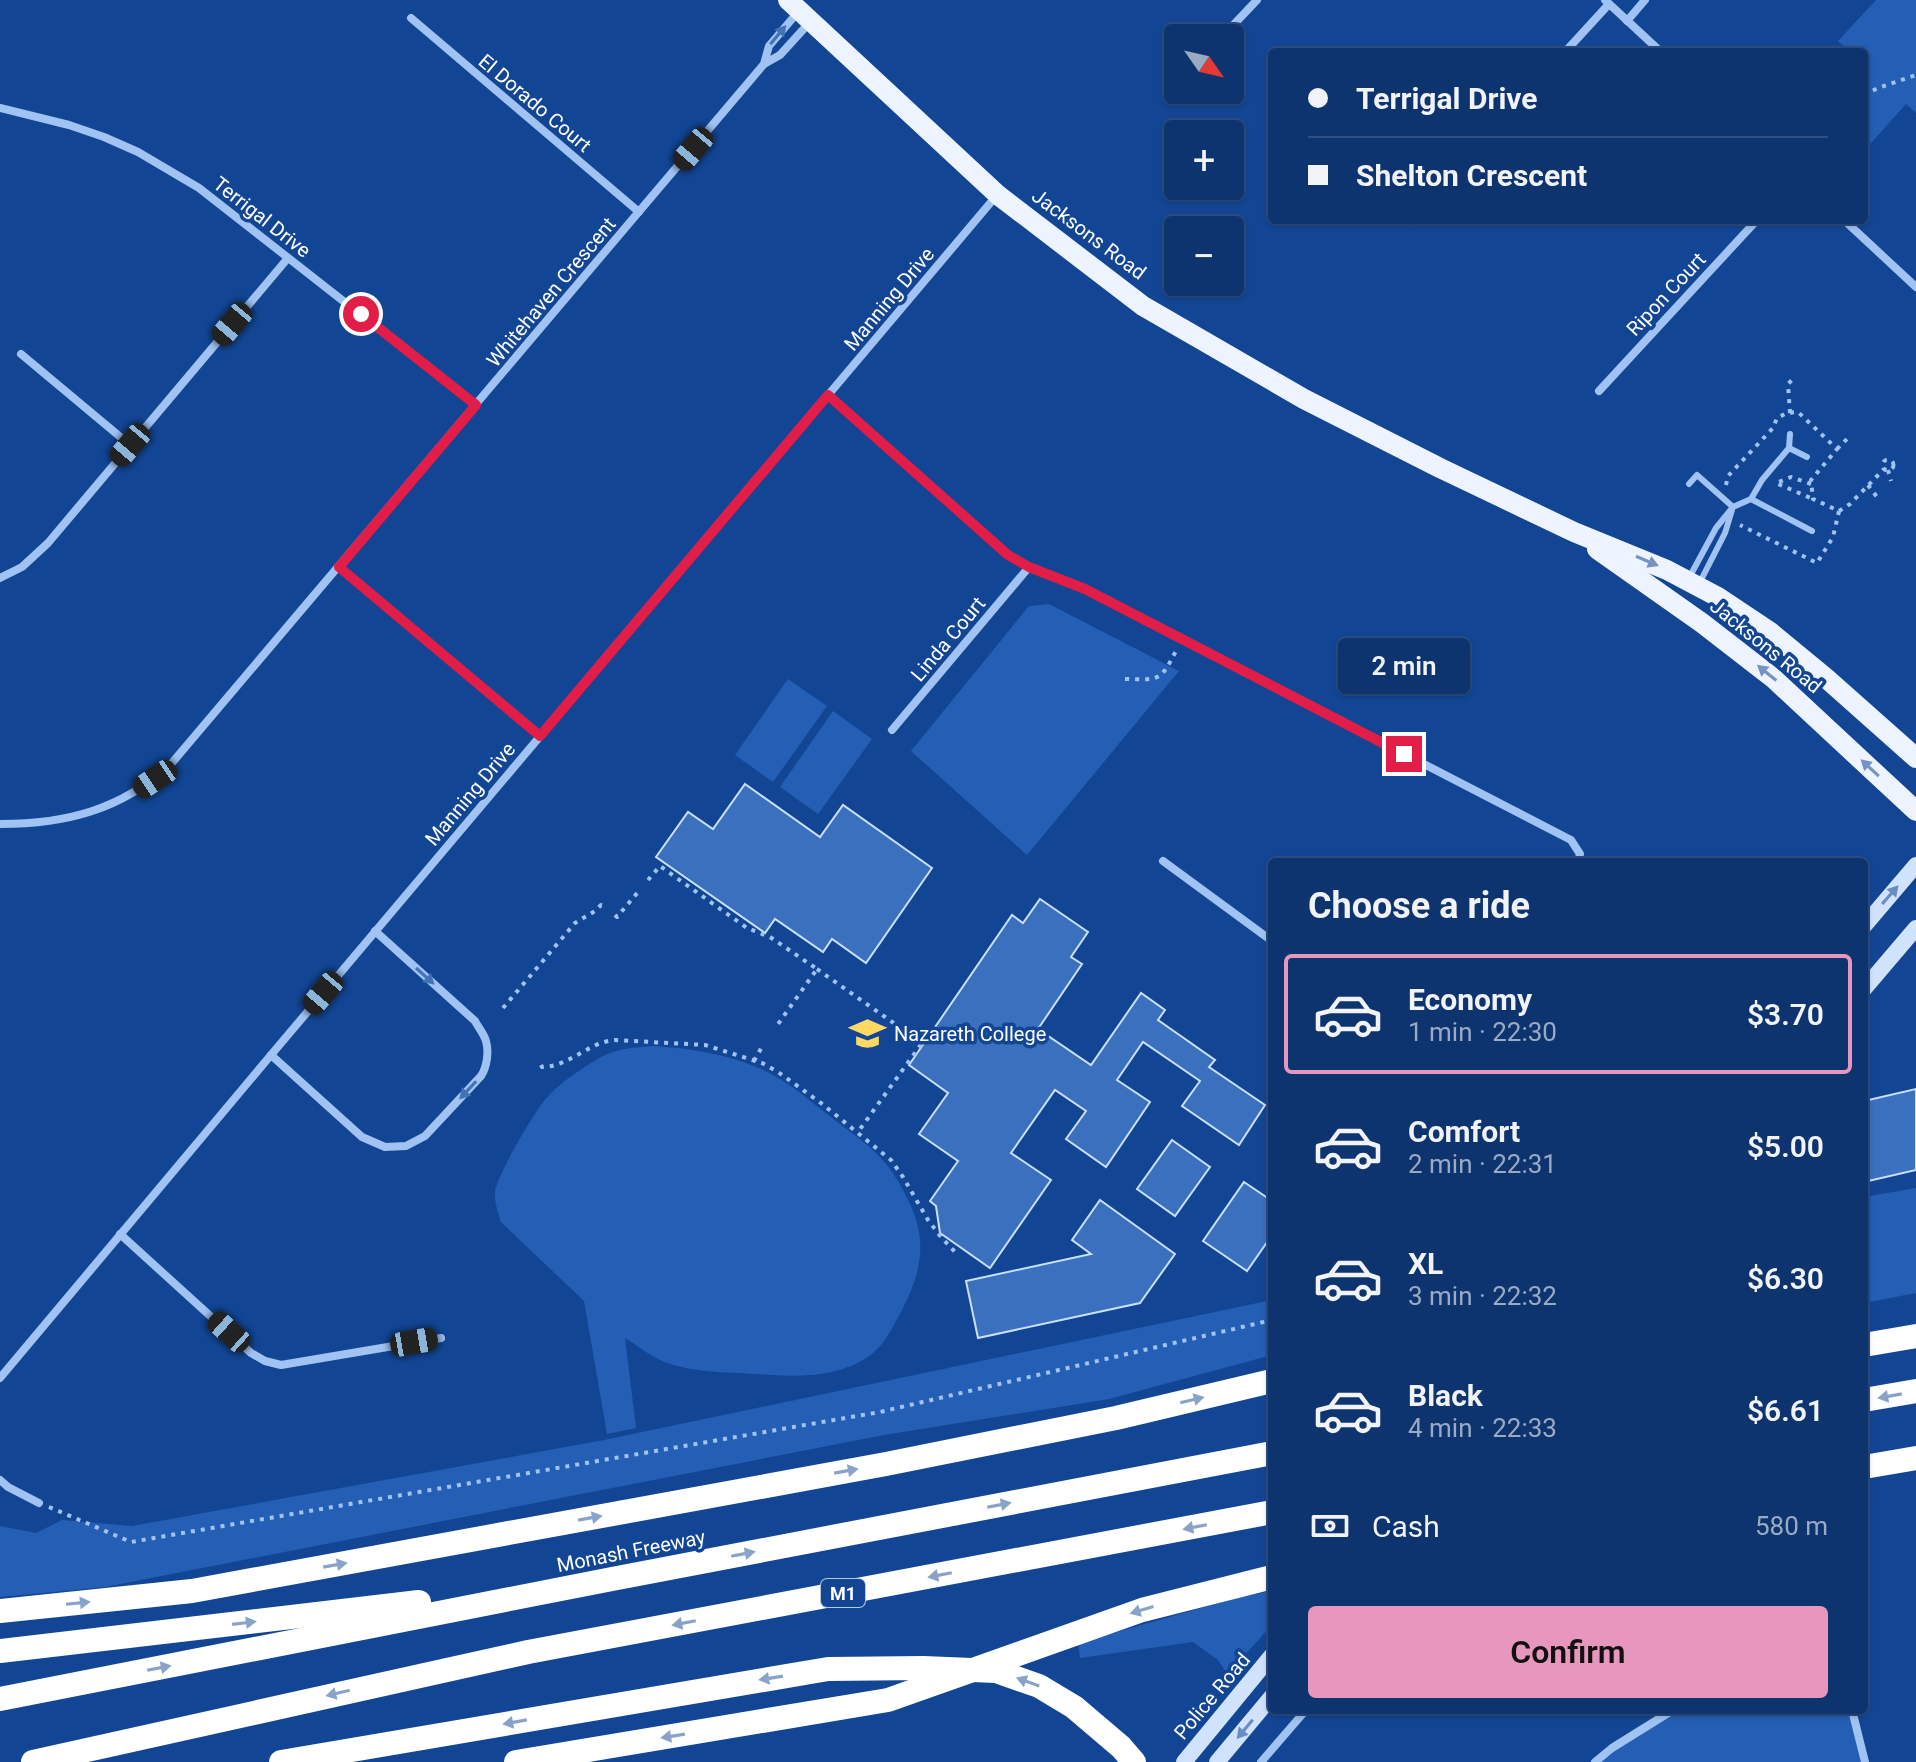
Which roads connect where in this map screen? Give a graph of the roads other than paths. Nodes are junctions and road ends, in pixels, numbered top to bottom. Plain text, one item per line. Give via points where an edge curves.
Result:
1 (1257, 0) edge
2 (1645, 0) edge
3 (1607, 2) edge
4 (800, 10) edge
5 (411, 18) dead end
6 (1627, 21) junction
7 (1234, 24) edge
8 (1568, 48) edge
9 (1657, 48) edge
10 (764, 64) junction
11 (0, 108) edge
12 (998, 195) junction
13 (639, 212) junction
14 (1753, 224) edge
15 (1848, 224) edge
16 (288, 258) junction
17 (1916, 287) edge
18 (21, 354) dead end
19 (1599, 391) dead end
20 (828, 395) junction
21 (476, 405) junction
22 (1790, 434) dead end
23 (130, 445) junction
24 (1789, 448) junction
25 (1807, 457) dead end
26 (1689, 484) dead end
27 (1751, 499) junction
28 (1733, 507) junction
29 (1812, 531) dead end
30 (1574, 532) junction
31 (339, 567) junction
32 (1029, 567) junction
33 (0, 578) edge
34 (1693, 583) junction
35 (892, 730) dead end
36 (540, 736) junction
37 (1916, 758) edge
38 (1916, 811) edge
39 (0, 824) edge
40 (1579, 858) edge
41 (1163, 861) dead end
42 (1916, 865) edge
43 (1868, 921) edge
44 (1915, 929) edge
45 (375, 931) junction
46 (1268, 938) edge
47 (1868, 984) edge
48 (271, 1055) junction
49 (120, 1234) junction
50 (1916, 1336) edge
51 (441, 1338) dead end
52 (1868, 1344) edge
53 (0, 1378) edge
54 (1268, 1382) edge
55 (1916, 1391) edge
56 (1868, 1399) edge
57 (1268, 1454) edge
58 (1916, 1458) edge
59 (1868, 1466) edge
60 (0, 1480) edge
61 (39, 1503) road end
62 (1268, 1513) edge
63 (1268, 1578) edge
64 (612, 1579) junction
65 (0, 1611) edge
66 (0, 1651) edge
67 (1268, 1660) edge
68 (0, 1699) edge
69 (1268, 1701) edge
70 (1074, 1707) junction
71 (1303, 1714) edge
72 (1667, 1714) edge
73 (1853, 1714) edge
74 (33, 1762) edge
75 (281, 1762) edge
76 (516, 1762) edge
77 (1111, 1762) edge
78 (1134, 1762) edge
79 (1184, 1762) edge
80 (1217, 1762) edge
81 (1261, 1762) edge
82 (1595, 1762) edge
83 (1865, 1762) edge

1 - 7 street
2 - 6 street
3 - 6 street
3 - 8 street
10 -> 4 street, Whitehaven Crescent via 769,46
4 - 10 street, Whitehaven Crescent via 780,55
4 - 12 main road, Jacksons Road
5 - 13 street, El Dorado Court
6 - 9 street
10 - 13 street, Whitehaven Crescent
11 - 16 street, Terrigal Drive via 69,125 138,152 199,188
12 - 20 street, Manning Drive
12 - 30 main road, Jacksons Road via 1143,306 1304,399
13 - 21 street, Whitehaven Crescent
14 - 19 street, Ripon Court
15 - 17 street
16 - 21 street, Terrigal Drive
16 - 23 street
18 - 23 street
20 - 32 street via 995,545
20 - 36 street, Manning Drive
21 - 31 street, Whitehaven Crescent
22 - 24 lane
23 - 33 street via 41,550
24 - 25 lane
24 - 27 lane
26 - 28 lane via 1697,475
27 - 28 lane
27 - 29 lane
28 - 34 lane via 1725,533
28 - 34 lane via 1716,528
30 -> 34 main road, Jacksons Road
38 -> 30 main road, Jacksons Road via 1773,678
31 - 36 street
31 - 39 street, Whitehaven Crescent via 155,779 89,813
32 - 35 street, Linda Court
32 - 40 street via 1085,589 1571,840
34 - 37 main road, Jacksons Road via 1769,631
36 - 45 street, Manning Drive
41 - 46 street
43 -> 42 main road
44 - 47 main road
45 - 48 street, Manning Drive
45 -> 48 street via 475,1021 486,1041 481,1076 425,1136 406,1146 385,1147 362,1137
48 - 49 street, Manning Drive
49 - 51 street via 251,1353 274,1365
49 - 53 street, Manning Drive
50 - 52 highway
65 -> 54 highway via 192,1591 886,1464
55 -> 56 highway
64 -> 57 highway, Monash Freeway
58 - 59 highway
60 - 61 street
62 -> 74 highway, M1 via 528,1652
63 -> 76 highway via 1142,1610 888,1700
66 -> 64 highway
68 -> 64 highway, Monash Freeway
67 - 79 main road, Police Road
69 -> 80 main road
70 -> 75 highway via 1039,1686 996,1671 828,1669
70 - 77 highway
70 - 78 highway
71 - 81 street
72 - 82 street
73 - 83 street

